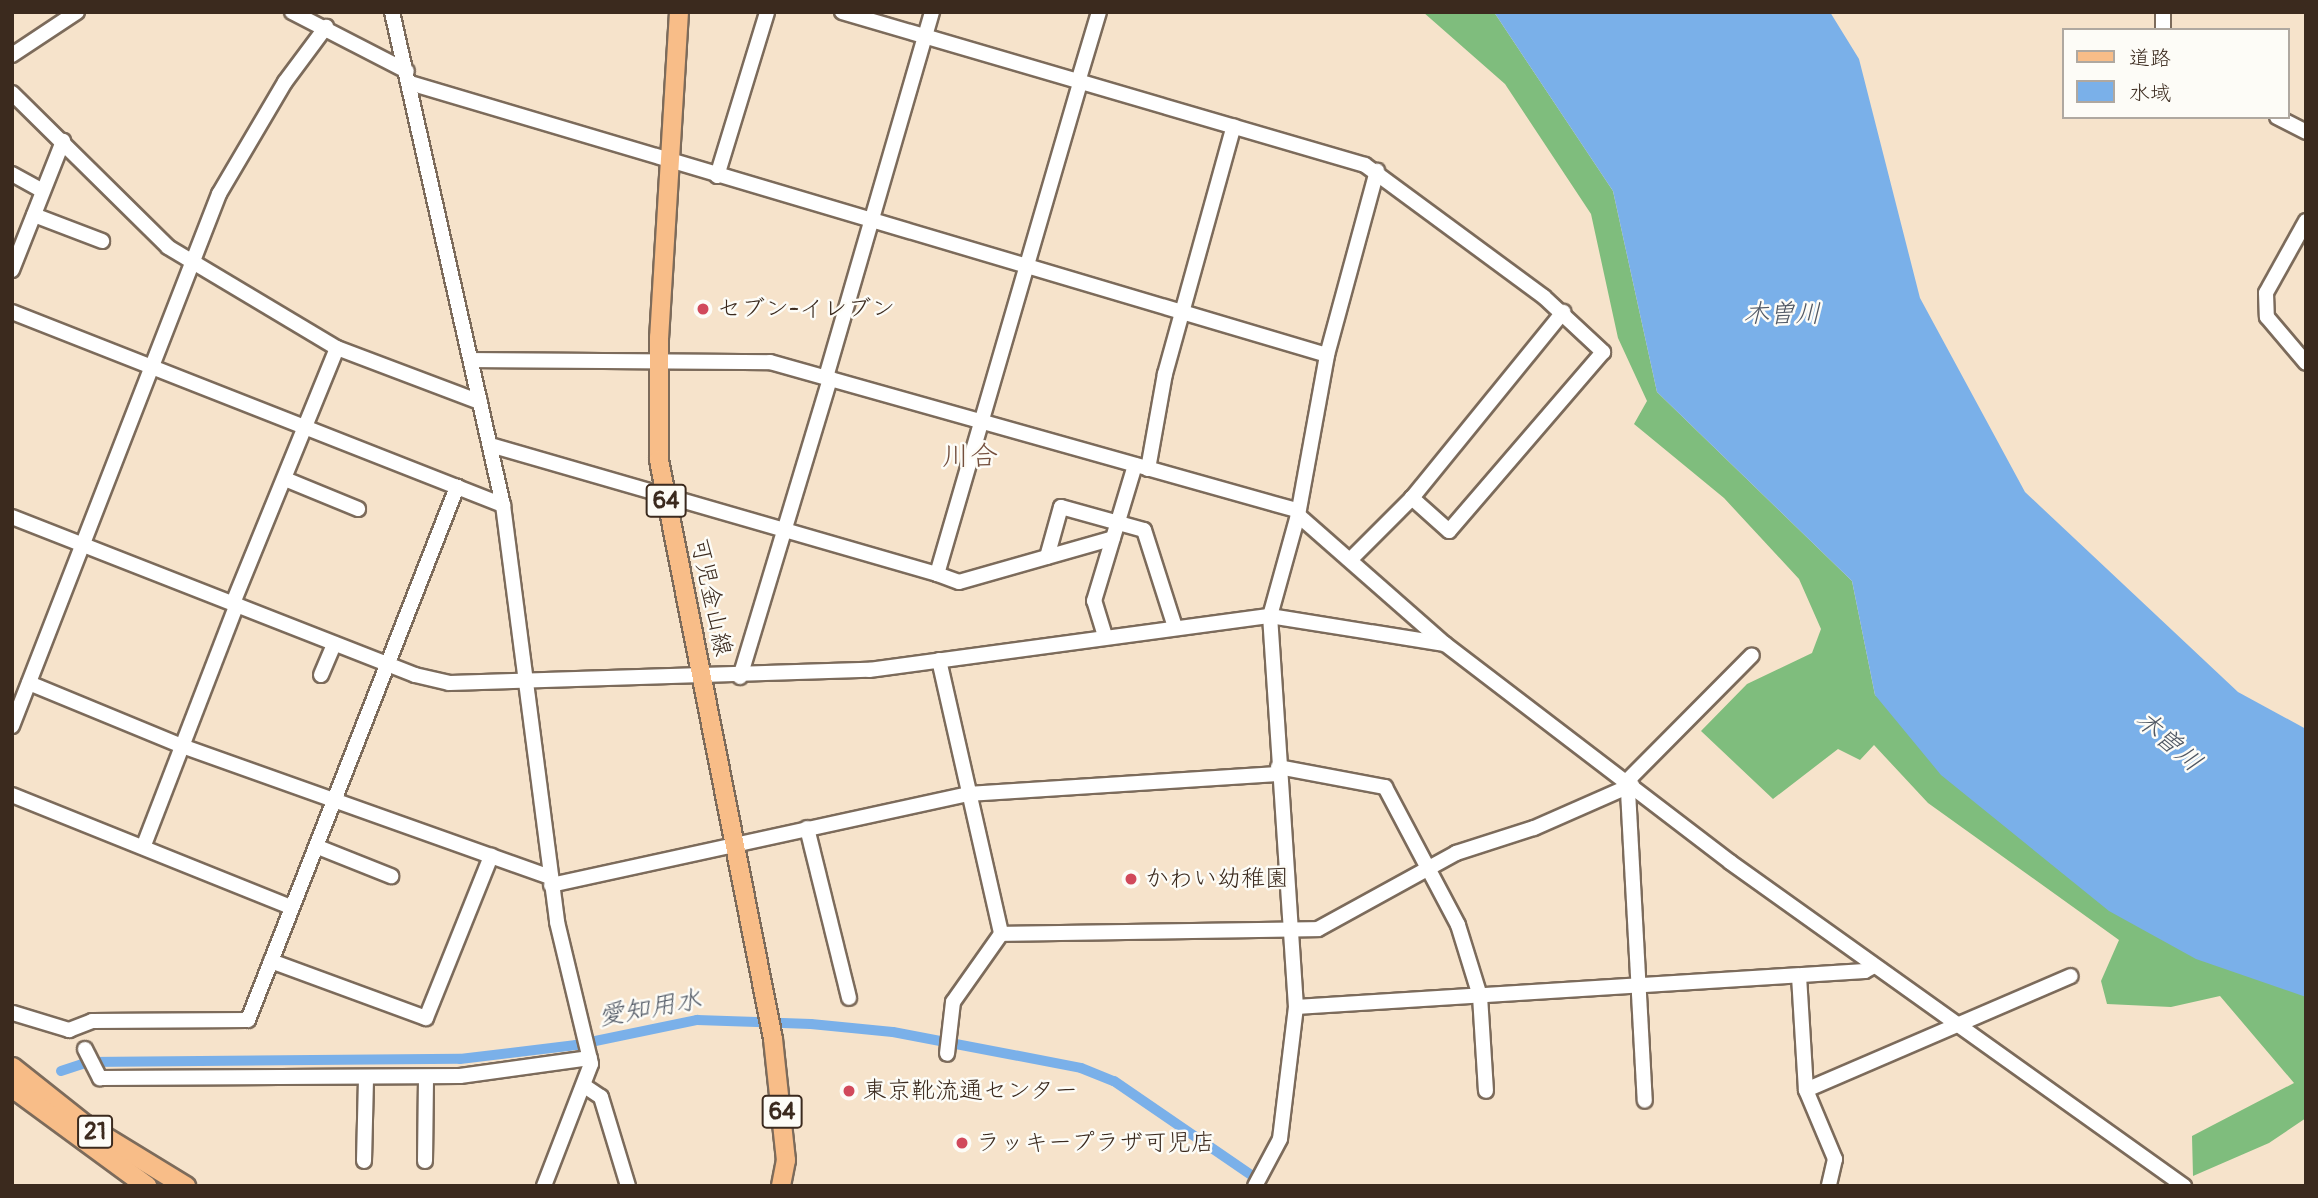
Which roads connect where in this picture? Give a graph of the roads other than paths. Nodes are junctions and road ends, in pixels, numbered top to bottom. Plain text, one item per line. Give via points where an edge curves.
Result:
1 (77, 12) edge
2 (292, 12) edge
3 (393, 12) edge
4 (679, 12) edge
5 (767, 12) edge
6 (842, 12) edge
7 (932, 12) edge
8 (1099, 12) edge
9 (326, 27) junction
10 (925, 36) junction
11 (12, 55) edge
12 (408, 77) junction
13 (1079, 83) junction
14 (12, 93) edge
15 (2281, 119) edge
16 (1234, 126) junction
17 (2306, 132) edge
18 (63, 141) junction
19 (673, 163) junction
20 (1377, 171) junction
21 (12, 174) edge
22 (717, 176) junction
23 (43, 191) junction
24 (34, 215) junction
25 (2306, 221) edge
26 (872, 222) junction
27 (102, 242) dead end
28 (193, 261) junction
29 (13, 264) edge
30 (1027, 267) junction
31 (12, 312) edge
32 (1563, 312) junction
33 (1182, 313) junction
34 (337, 348) junction
35 (1327, 355) junction
36 (471, 360) junction
37 (660, 360) junction
38 (2306, 363) edge
39 (151, 367) junction
40 (828, 377) junction
41 (480, 402) junction
42 (981, 421) junction
43 (305, 426) junction
44 (490, 445) junction
45 (1142, 467) junction
46 (285, 479) junction
47 (457, 487) junction
48 (665, 496) junction
49 (1412, 498) junction
50 (503, 505) junction
51 (358, 509) dead end
52 (1297, 513) junction
53 (12, 517) edge
54 (1118, 522) junction
55 (784, 532) junction
56 (1113, 538) junction
57 (83, 544) junction
58 (1047, 557) junction
59 (1351, 559) junction
60 (937, 574) junction
61 (234, 603) junction
62 (1270, 616) junction
63 (1175, 627) junction
64 (1105, 636) junction
65 (334, 644) junction
66 (1445, 644) junction
67 (1752, 654) dead end
68 (939, 660) junction
69 (391, 665) junction
70 (321, 675) dead end
71 (740, 677) junction
72 (702, 678) junction
73 (29, 683) junction
74 (527, 685) junction
75 (12, 726) edge
76 (182, 746) junction
77 (1278, 771) junction
78 (1629, 786) junction
79 (967, 793) junction
80 (12, 794) edge
81 (337, 798) junction
82 (807, 828) junction
83 (734, 843) junction
84 (144, 845) junction
85 (317, 847) junction
86 (491, 856) junction
87 (1429, 868) junction
88 (391, 877) dead end
89 (550, 881) junction
90 (291, 907) junction
91 (1289, 928) junction
92 (1001, 934) junction
93 (271, 961) junction
94 (1874, 966) junction
95 (1799, 976) junction
96 (2071, 976) dead end
97 (1639, 987) junction
98 (1480, 996) junction
99 (849, 998) dead end
100 (1296, 1007) junction
101 (13, 1017) edge
102 (1960, 1026) junction
103 (87, 1051) dead end
104 (589, 1055) junction
105 (947, 1055) dead end
106 (12, 1067) edge
107 (426, 1077) junction
108 (366, 1079) junction
109 (12, 1087) edge
110 (586, 1087) junction
111 (1806, 1090) junction
112 (1486, 1091) dead end
113 (1645, 1101) dead end
114 (365, 1161) dead end
115 (425, 1161) dead end
116 (147, 1186) edge
117 (185, 1186) edge
118 (544, 1186) edge
119 (628, 1186) edge
120 (781, 1186) edge
121 (1255, 1186) edge
122 (1829, 1186) edge
123 (2184, 1186) edge

1 - 11 street
2 - 9 street
3 - 12 street
4 - 19 main road, 可児金山線 / 64
5 - 22 street
6 - 10 street
7 - 10 street
8 - 13 street
9 - 12 street
9 - 28 street via 246,144
10 - 13 street
10 - 26 street
12 - 19 street
12 - 36 street
13 - 16 street
13 - 30 street
14 - 18 street
15 - 17 street
16 - 20 street
16 - 33 street
18 - 23 street
18 - 28 street via 168,247
19 - 22 street
19 - 37 main road, 可児金山線 / 64
20 - 32 street
20 - 35 street
21 - 23 street
22 - 26 street
23 - 24 street
24 - 27 street
24 - 29 street
25 - 38 street via 2266,293 2267,317
26 - 30 street
26 - 40 street
28 - 34 street
28 - 39 street
30 - 33 street
30 - 42 street
31 - 39 street
32 - 49 street
32 - 49 street via 1603,352 1449,531
33 - 35 street
33 - 45 street
34 - 41 street
34 - 43 street
35 - 52 street
36 - 37 street
36 - 41 street
37 - 40 street via 770,362
37 - 48 main road, 可児金山線 / 64 via 657,426
39 - 43 street
39 - 57 street
40 - 42 street
40 - 55 street
41 - 44 street
42 - 45 street
42 - 60 street
43 - 46 street
43 - 47 street
44 - 48 street
44 - 50 street
45 - 52 street
45 - 54 street
46 - 51 street
46 - 61 street
47 - 50 street
47 - 69 street
48 - 55 street
48 - 72 main road, 可児金山線 / 64
49 - 59 street
50 - 74 street
52 - 59 street
52 - 62 street
53 - 57 street
54 - 56 street
54 - 58 street via 1061,507
54 - 63 street via 1144,530
55 - 60 street
55 - 71 street
56 - 58 street
56 - 64 street via 1094,601
57 - 61 street
57 - 73 street
58 - 60 street via 959,582
59 - 66 street
61 - 65 street
61 - 76 street
62 - 63 street
62 - 66 street
62 - 77 street
63 - 64 street
64 - 68 street
65 - 69 street
65 - 70 street
66 - 78 street
67 - 78 street
68 - 71 street
68 - 79 street
69 - 74 street via 433,680
69 - 81 street
71 - 72 street
72 - 74 street
72 - 83 main road, 可児金山線 / 64
73 - 75 street
73 - 76 street
74 - 89 street
76 - 81 street
76 - 84 street
77 - 79 street
77 - 87 street via 1385,787
77 - 91 street
78 - 87 street via 1456,853
78 - 94 street
78 - 97 street
79 - 82 street
79 - 92 street
80 - 84 street
81 - 85 street
81 - 86 street
82 - 83 street
82 - 99 street
83 - 89 street
83 - 120 main road, 可児金山線 / 64 via 773,1039 786,1160
84 - 90 street
85 - 88 street
85 - 90 street
86 - 89 street
86 - 93 street via 426,1018
87 - 91 street via 1331,924
87 - 98 street via 1458,925
89 - 104 street
90 - 93 street
91 - 92 street
91 - 100 street
92 - 105 street via 953,1002
93 - 101 street via 243,1021 92,1021 69,1030
94 - 95 street
94 - 102 street
95 - 97 street
95 - 111 street
96 - 102 street
97 - 98 street
97 - 113 street
98 - 100 street
98 - 112 street
100 - 121 street via 1280,1139
102 - 111 street
102 - 123 street
103 - 108 street via 98,1074
104 - 107 street
104 - 110 street
106 - 117 highway, 21 via 84,1124
107 - 108 street
107 - 115 street
108 - 114 street
109 - 116 highway, 21
110 - 118 street
110 - 119 street via 601,1097
111 - 122 street via 1833,1155

